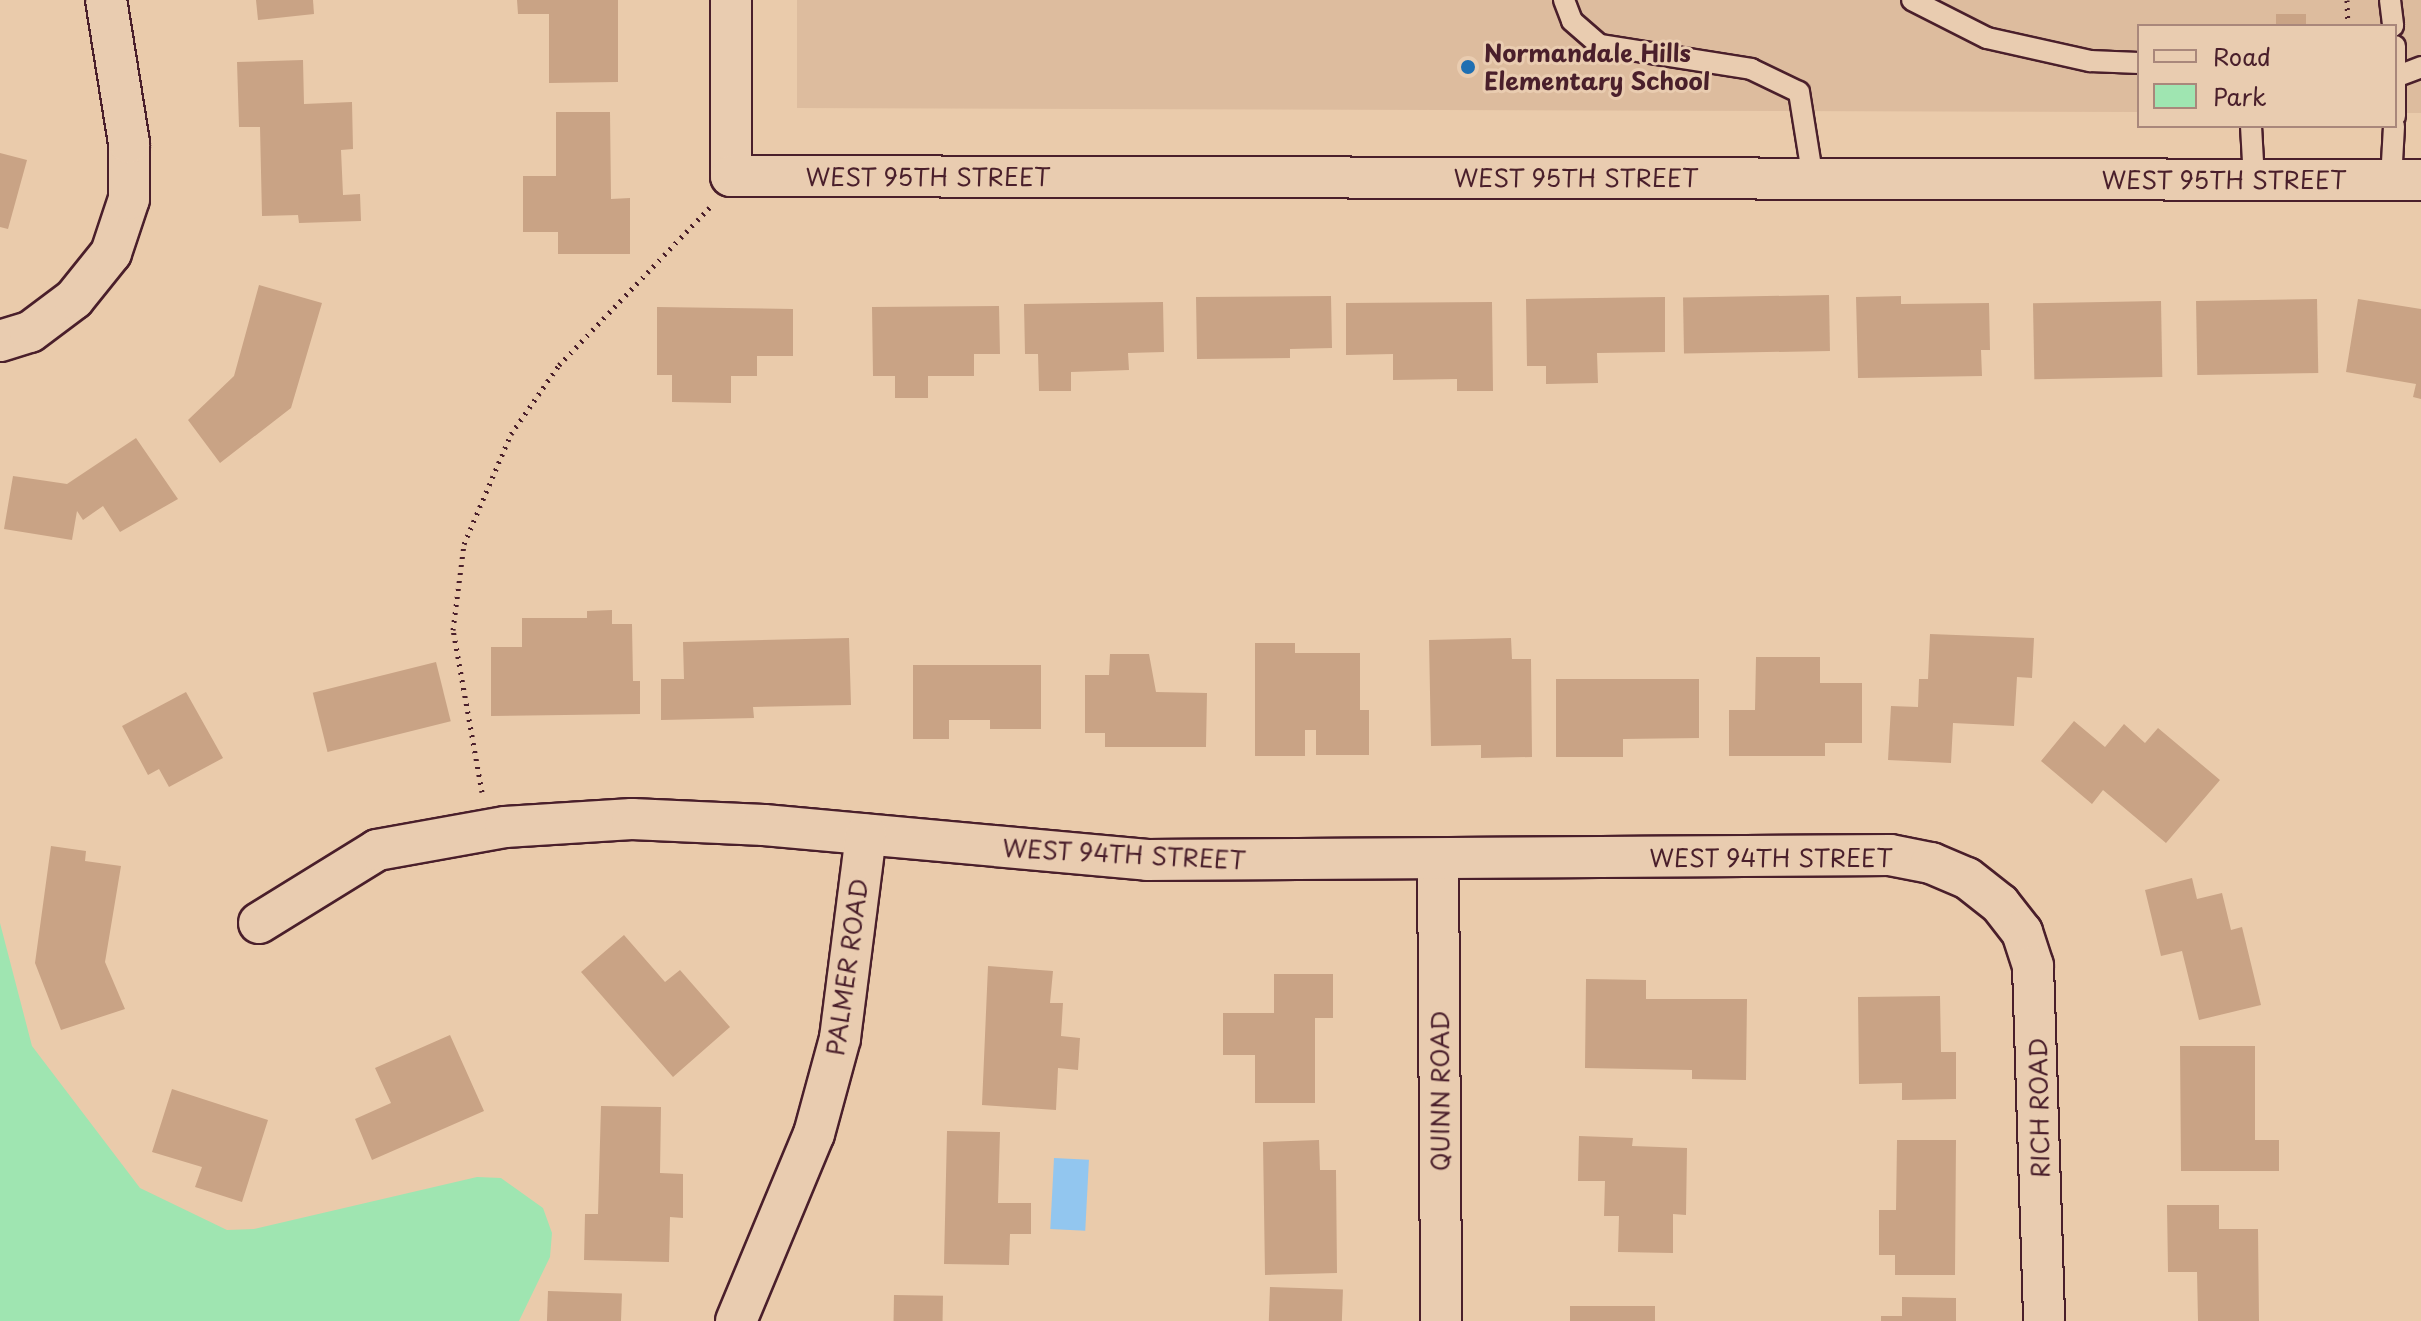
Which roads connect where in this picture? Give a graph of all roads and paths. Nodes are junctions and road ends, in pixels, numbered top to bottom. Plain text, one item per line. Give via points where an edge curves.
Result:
1 (106, 0) edge
2 (731, 0) edge
3 (1564, 0) edge
4 (1912, 0) edge
5 (2347, 0) edge
6 (2390, 0) edge
7 (2348, 24) edge
8 (2393, 24) edge
9 (2137, 63) edge
10 (2397, 66) edge
11 (2421, 67) edge
12 (2398, 76) junction
13 (2397, 89) edge
14 (2251, 128) edge
15 (2394, 128) edge
16 (735, 176) junction
17 (1813, 179) junction
18 (2254, 180) junction
19 (2406, 180) edge
20 (0, 341) edge
21 (487, 831) junction
22 (866, 835) junction
23 (1438, 860) junction
24 (2000, 904) joint
25 (259, 923) dead end
26 (736, 1321) edge
27 (1441, 1321) edge
28 (2044, 1321) edge

1 - 20 street via 129,143 129,199 111,253 74,299 30,332
2 - 16 street
3 - 17 lane via 1572,21 1600,45 1751,69 1799,92
4 - 9 lane via 1987,38 2090,61
5 - 7 path
6 - 8 lane
10 - 12 lane
11 - 12 lane
12 - 13 lane
14 - 18 lane
15 - 19 lane
16 - 17 street, WEST 95TH STREET
16 - 21 path via 559,365 511,434 464,544 453,630
17 - 18 street, WEST 95TH STREET
18 - 19 street, WEST 95TH STREET
21 - 22 street, WEST 94TH STREET via 632,819
21 - 25 street, WEST 94TH STREET via 377,850
22 - 23 street, WEST 94TH STREET via 1147,860
22 - 26 street, PALMER ROAD via 840,1038 826,1093
23 - 24 street, WEST 94TH STREET via 1890,855 1931,863 1967,878
23 - 27 street, QUINN ROAD
24 - 28 street, RICH ROAD via 2022,932 2033,966

